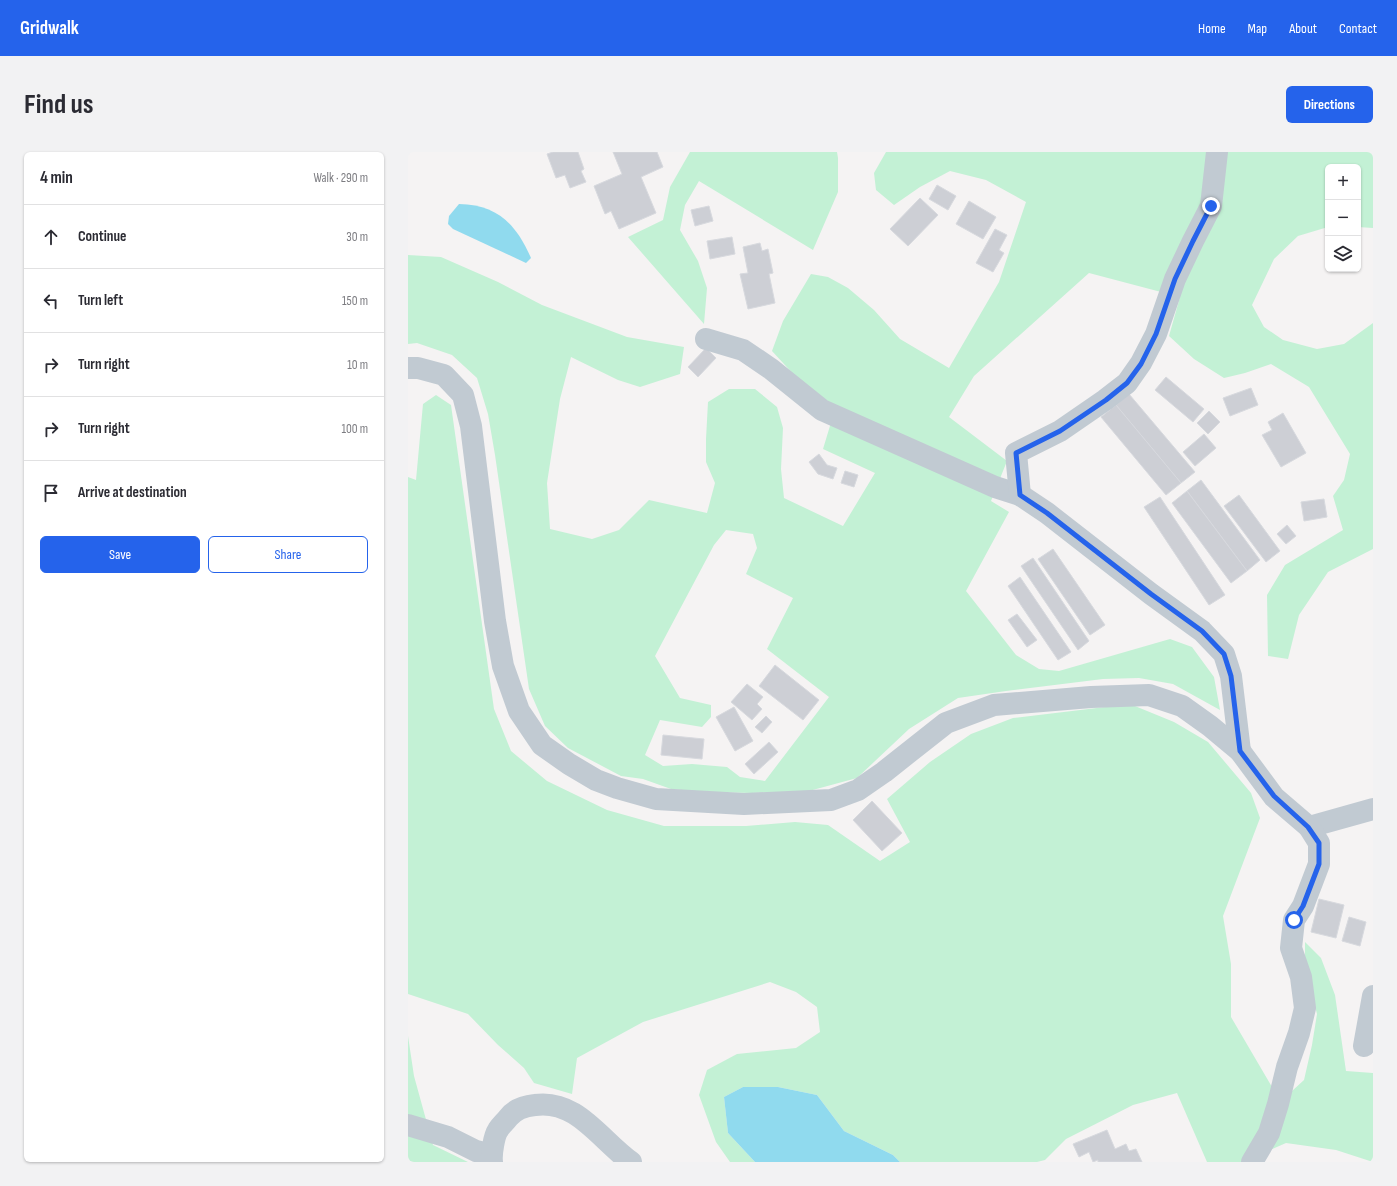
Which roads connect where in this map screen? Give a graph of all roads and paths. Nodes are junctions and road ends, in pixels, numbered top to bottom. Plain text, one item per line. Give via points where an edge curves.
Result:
1 (1217, 152) edge
2 (706, 339) dead end
3 (408, 368) edge
4 (1020, 495) junction
5 (1240, 751) junction
6 (1373, 809) edge
7 (1308, 827) junction
8 (1373, 996) edge
9 (1364, 1046) dead end
10 (408, 1126) edge
11 (491, 1159) edge
12 (631, 1162) edge
13 (1252, 1162) edge

1 - 4 street via 1211,206 1175,279 1156,334 1141,364 1127,383 1106,400 1060,431 1016,453
2 - 4 street via 743,350 822,410 995,487
3 - 5 street via 444,375 463,395 471,426 495,621 503,666 519,711 542,745 596,780 656,799 744,804 831,800 858,790 946,723 994,706 1091,697 1149,695 1182,706
4 - 5 street via 1202,631 1224,654 1231,676
5 - 7 street via 1274,796
6 - 7 street
7 - 13 street via 1319,843 1319,864 1303,906 1294,920 1291,948 1301,977 1305,1008 1269,1133
8 - 9 street
10 - 11 street via 448,1137
11 - 12 street via 498,1131 511,1114 525,1106 544,1103 563,1107 586,1122

